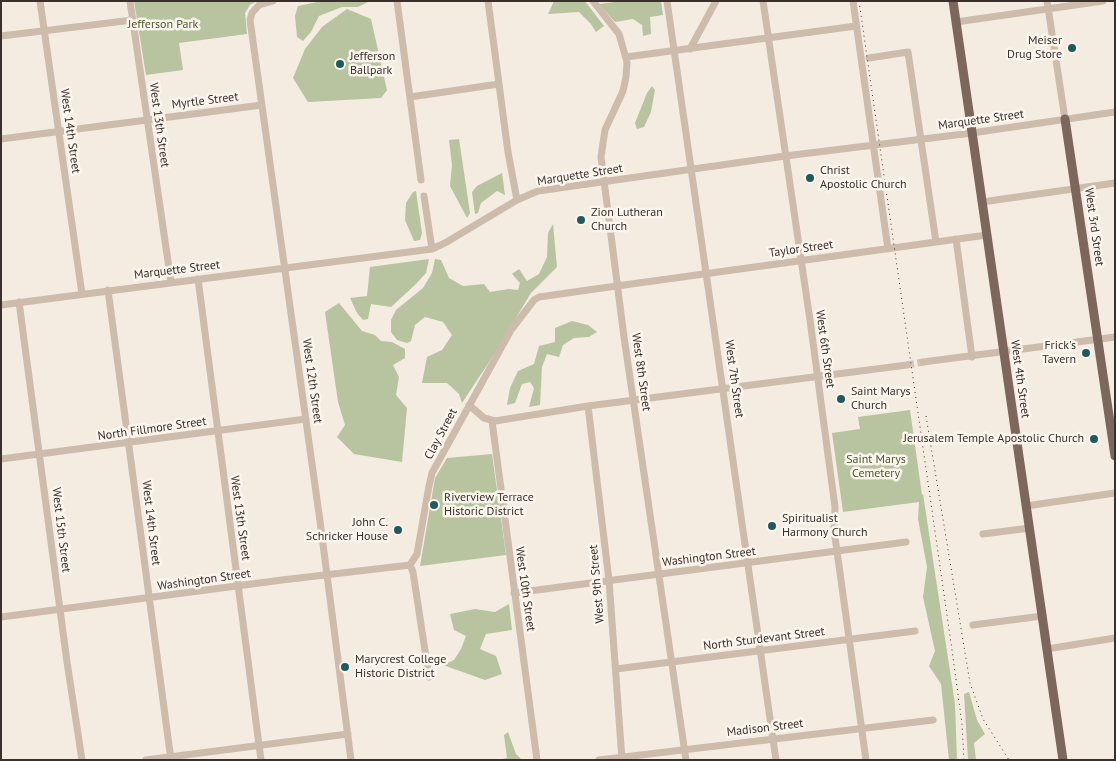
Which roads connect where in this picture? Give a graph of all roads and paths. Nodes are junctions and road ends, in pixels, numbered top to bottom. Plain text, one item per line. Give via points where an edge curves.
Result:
1 (40, 1) edge
2 (130, 1) edge
3 (273, 1) edge
4 (397, 1) edge
5 (488, 1) edge
6 (593, 1) edge
7 (667, 1) edge
8 (716, 1) edge
9 (763, 1) edge
10 (853, 1) edge
11 (952, 1) edge
12 (1103, 1) edge
13 (1048, 5) edge
14 (133, 20) junction
15 (956, 22) junction
16 (856, 26) junction
17 (44, 31) junction
18 (1, 36) edge
19 (769, 38) junction
20 (690, 48) junction
21 (674, 51) junction
22 (626, 57) junction
23 (869, 58) dead end
24 (499, 84) junction
25 (410, 97) junction
26 (262, 105) junction
27 (1115, 112) edge
28 (1065, 119) junction
29 (147, 120) junction
30 (58, 132) junction
31 (972, 133) junction
32 (1, 139) edge
33 (921, 139) junction
34 (873, 145) junction
35 (785, 156) junction
36 (692, 170) junction
37 (421, 180) dead end
38 (604, 182) junction
39 (1115, 183) edge
40 (1075, 189) junction
41 (424, 196) dead end
42 (517, 200) junction
43 (982, 202) junction
44 (987, 235) junction
45 (956, 240) junction
46 (936, 242) junction
47 (432, 249) junction
48 (888, 249) junction
49 (801, 261) junction
50 (285, 268) junction
51 (707, 274) junction
52 (198, 279) junction
53 (171, 282) junction
54 (618, 286) junction
55 (108, 290) junction
56 (82, 294) junction
57 (19, 302) junction
58 (1, 305) edge
59 (1115, 337) edge
60 (1098, 339) junction
61 (1004, 352) junction
62 (972, 356) junction
63 (922, 362) tunnel mouth
64 (907, 364) tunnel mouth
65 (817, 376) junction
66 (724, 389) junction
67 (634, 400) junction
68 (469, 405) junction
69 (588, 406) junction
70 (306, 419) junction
71 (492, 421) junction
72 (217, 431) junction
73 (129, 443) junction
74 (40, 454) junction
75 (1115, 456) edge
76 (1, 459) edge
77 (1115, 493) edge
78 (1026, 506) junction
79 (1030, 528) junction
80 (983, 534) dead end
81 (906, 542) dead end
82 (837, 552) junction
83 (748, 564) junction
84 (410, 565) junction
85 (660, 574) junction
86 (327, 575) junction
87 (609, 580) junction
88 (238, 586) junction
89 (514, 593) junction
90 (150, 599) junction
91 (60, 610) junction
92 (1042, 616) junction
93 (1, 617) edge
94 (973, 625) dead end
95 (915, 631) dead end
96 (1115, 638) edge
97 (849, 640) junction
98 (1047, 648) junction
99 (760, 651) junction
100 (672, 662) junction
101 (616, 669) junction
102 (429, 677) dead end
103 (933, 720) dead end
104 (862, 727) junction
105 (348, 734) junction
106 (774, 738) junction
107 (259, 745) junction
108 (684, 749) junction
109 (171, 758) edge
110 (622, 758) edge
111 (82, 760) edge
112 (146, 760) edge
113 (261, 760) edge
114 (351, 760) edge
115 (537, 760) edge
116 (599, 760) edge
117 (686, 760) edge
118 (776, 760) edge
119 (866, 760) edge
120 (1063, 760) edge

1 - 17 street, West 14th Street
2 - 14 street, West 13th Street
3 - 26 street, West 12th Street via 257,7 250,20
4 - 25 street
5 - 24 street
6 - 22 street, West 8th Street via 619,34
7 - 21 street, West 7th Street
8 - 20 street
9 - 19 street, West 6th Street
10 - 16 street
11 - 15 main road, West 4th Street
12 - 13 street
13 - 15 street
13 - 28 street, West 3rd Street
14 - 17 street
14 - 29 street, West 13th Street
15 - 31 main road, West 4th Street
16 - 19 street
16 - 34 street
17 - 18 street
17 - 30 street, West 14th Street
19 - 20 street
19 - 35 street, West 6th Street
20 - 21 street
21 - 22 street
21 - 36 street, West 7th Street
22 - 38 street, West 8th Street via 623,91 605,130 601,157
23 - 33 street via 908,52
24 - 25 street
24 - 42 street
25 - 37 street
26 - 29 street, Myrtle Street
26 - 50 street, West 12th Street
27 - 28 street, Marquette Street
28 - 31 street, Marquette Street
28 - 40 main road, West 3rd Street
29 - 30 street, Myrtle Street
29 - 53 street, West 13th Street
30 - 32 street, Myrtle Street
30 - 56 street, West 14th Street
31 - 33 street, Marquette Street
31 - 43 main road, West 4th Street
33 - 34 street, Marquette Street
33 - 46 street
34 - 35 street, Marquette Street
34 - 48 street
35 - 36 street, Marquette Street
35 - 49 street, West 6th Street
36 - 38 street, Marquette Street
36 - 51 street, West 7th Street
38 - 42 street, Marquette Street via 538,192
38 - 54 street, West 8th Street
39 - 40 street
40 - 43 street
40 - 60 main road, West 3rd Street
41 - 47 street
42 - 47 street, Marquette Street
43 - 44 main road, West 4th Street
44 - 45 street, Taylor Street
44 - 61 main road, West 4th Street
45 - 46 street, Taylor Street
45 - 62 street
46 - 48 street, Taylor Street
47 - 50 street, Marquette Street
48 - 49 street, Taylor Street
49 - 51 street, Taylor Street
49 - 65 street, West 6th Street
50 - 52 street, Marquette Street
50 - 70 street, West 12th Street
51 - 54 street, Taylor Street
51 - 66 street, West 7th Street
52 - 53 street, Marquette Street
52 - 72 street, West 13th Street
53 - 55 street, Marquette Street
54 - 67 street, West 8th Street
54 - 68 street, Clay Street via 534,300 512,330
55 - 56 street, Marquette Street
55 - 73 street, West 14th Street
56 - 57 street, Marquette Street
57 - 58 street, Marquette Street
57 - 74 street, West 15th Street
59 - 60 street
60 - 61 street
60 - 75 main road, West 3rd Street
61 - 62 street
61 - 78 main road, West 4th Street
62 - 63 street
64 - 65 street
65 - 66 street
65 - 82 street, West 6th Street via 835,507
66 - 67 street
66 - 83 street, West 7th Street
67 - 69 street
67 - 85 street, West 8th Street
68 - 71 street
68 - 84 street, Clay Street via 432,473 417,554
69 - 71 street
69 - 87 street, West 9th Street
70 - 72 street, North Fillmore Street
70 - 86 street, West 12th Street
71 - 89 street, West 10th Street
72 - 73 street, North Fillmore Street
72 - 88 street, West 13th Street
73 - 74 street, North Fillmore Street
73 - 90 street, West 14th Street
74 - 76 street, North Fillmore Street
74 - 91 street, West 15th Street
77 - 78 street
78 - 79 main road, West 4th Street
79 - 80 street
79 - 92 main road, West 4th Street
81 - 82 street, Washington Street
82 - 83 street, Washington Street
82 - 97 street, West 6th Street
83 - 85 street, Washington Street
83 - 99 street, West 7th Street
84 - 86 street, Washington Street
84 - 102 street
85 - 87 street, Washington Street
85 - 100 street, West 8th Street
86 - 88 street, Washington Street
86 - 105 street, West 12th Street
87 - 89 street, Washington Street
87 - 101 street, West 9th Street
88 - 90 street, Washington Street
88 - 107 street, West 13th Street
89 - 115 street, West 10th Street
90 - 91 street, Washington Street
90 - 109 street, West 14th Street
91 - 93 street, Washington Street
91 - 111 street, West 15th Street
92 - 94 street
92 - 98 main road, West 4th Street
95 - 97 street, North Sturdevant Street
96 - 98 street
97 - 99 street, North Sturdevant Street
97 - 104 street, West 6th Street
98 - 120 main road, West 4th Street
99 - 100 street, North Sturdevant Street
99 - 106 street, West 7th Street
100 - 101 street, North Sturdevant Street
100 - 108 street, West 8th Street
101 - 110 street, West 9th Street
103 - 104 street, Madison Street
104 - 106 street, Madison Street
104 - 119 street, West 6th Street
105 - 107 street
105 - 114 street, West 12th Street
106 - 108 street, Madison Street
106 - 118 street, West 7th Street
107 - 109 street
107 - 113 street, West 13th Street
108 - 110 street, Madison Street
108 - 117 street, West 8th Street
109 - 112 street
110 - 116 street, Madison Street

